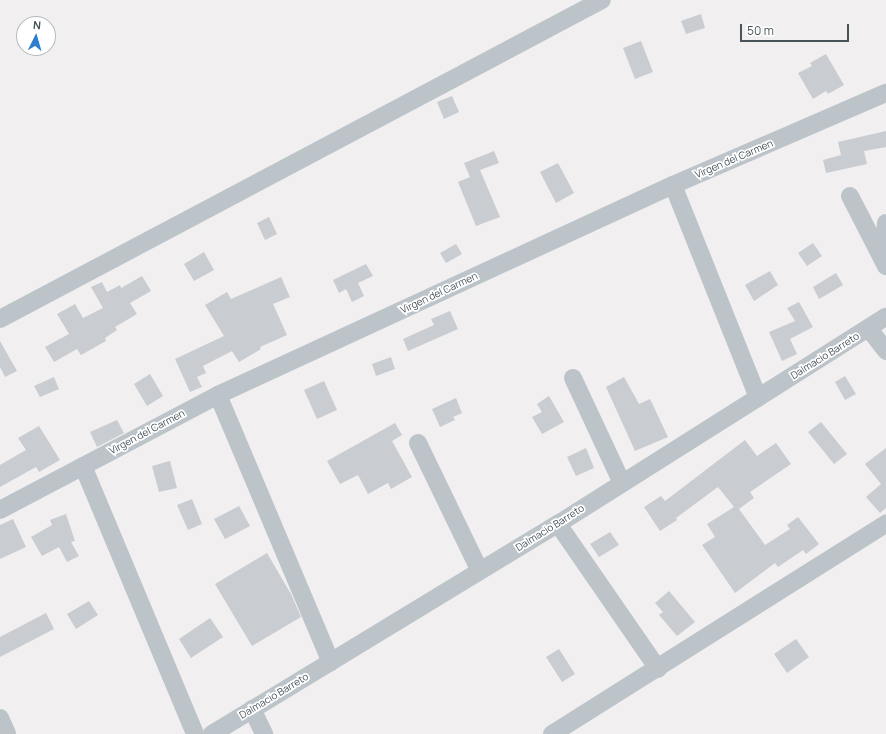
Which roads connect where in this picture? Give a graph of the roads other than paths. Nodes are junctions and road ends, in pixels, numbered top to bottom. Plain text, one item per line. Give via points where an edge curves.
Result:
1 (602, 0) edge
2 (886, 93) edge
3 (673, 185) junction
4 (850, 196) dead end
5 (886, 222) edge
6 (885, 264) edge
7 (886, 318) edge
8 (0, 319) edge
9 (869, 329) junction
10 (886, 351) edge
11 (573, 378) dead end
12 (218, 395) junction
13 (758, 398) junction
14 (418, 443) dead end
15 (82, 466) junction
16 (622, 483) junction
17 (0, 510) edge
18 (558, 524) junction
19 (886, 524) edge
20 (480, 571) junction
21 (331, 662) junction
22 (658, 669) junction
23 (252, 709) junction
24 (0, 718) edge
25 (7, 734) edge
26 (195, 734) edge
27 (212, 734) edge
28 (264, 734) edge
29 (552, 734) edge

1 - 8 street
2 - 3 street, Virgen del Carmen
3 - 12 street, Virgen del Carmen
3 - 13 street
4 - 6 street
5 - 6 street
7 - 9 street, Dalmacio Barreto
9 - 10 street
9 - 13 street, Dalmacio Barreto
11 - 16 street
12 - 15 street, Virgen del Carmen
12 - 21 street
13 - 16 street, Dalmacio Barreto
14 - 20 street
15 - 17 street, Virgen del Carmen
15 - 26 street
16 - 18 street, Dalmacio Barreto
18 - 20 street, Dalmacio Barreto
18 - 22 street
19 - 22 street
20 - 21 street, Dalmacio Barreto
21 - 23 street, Dalmacio Barreto
22 - 29 street
23 - 27 street, Dalmacio Barreto
23 - 28 street
24 - 25 street

